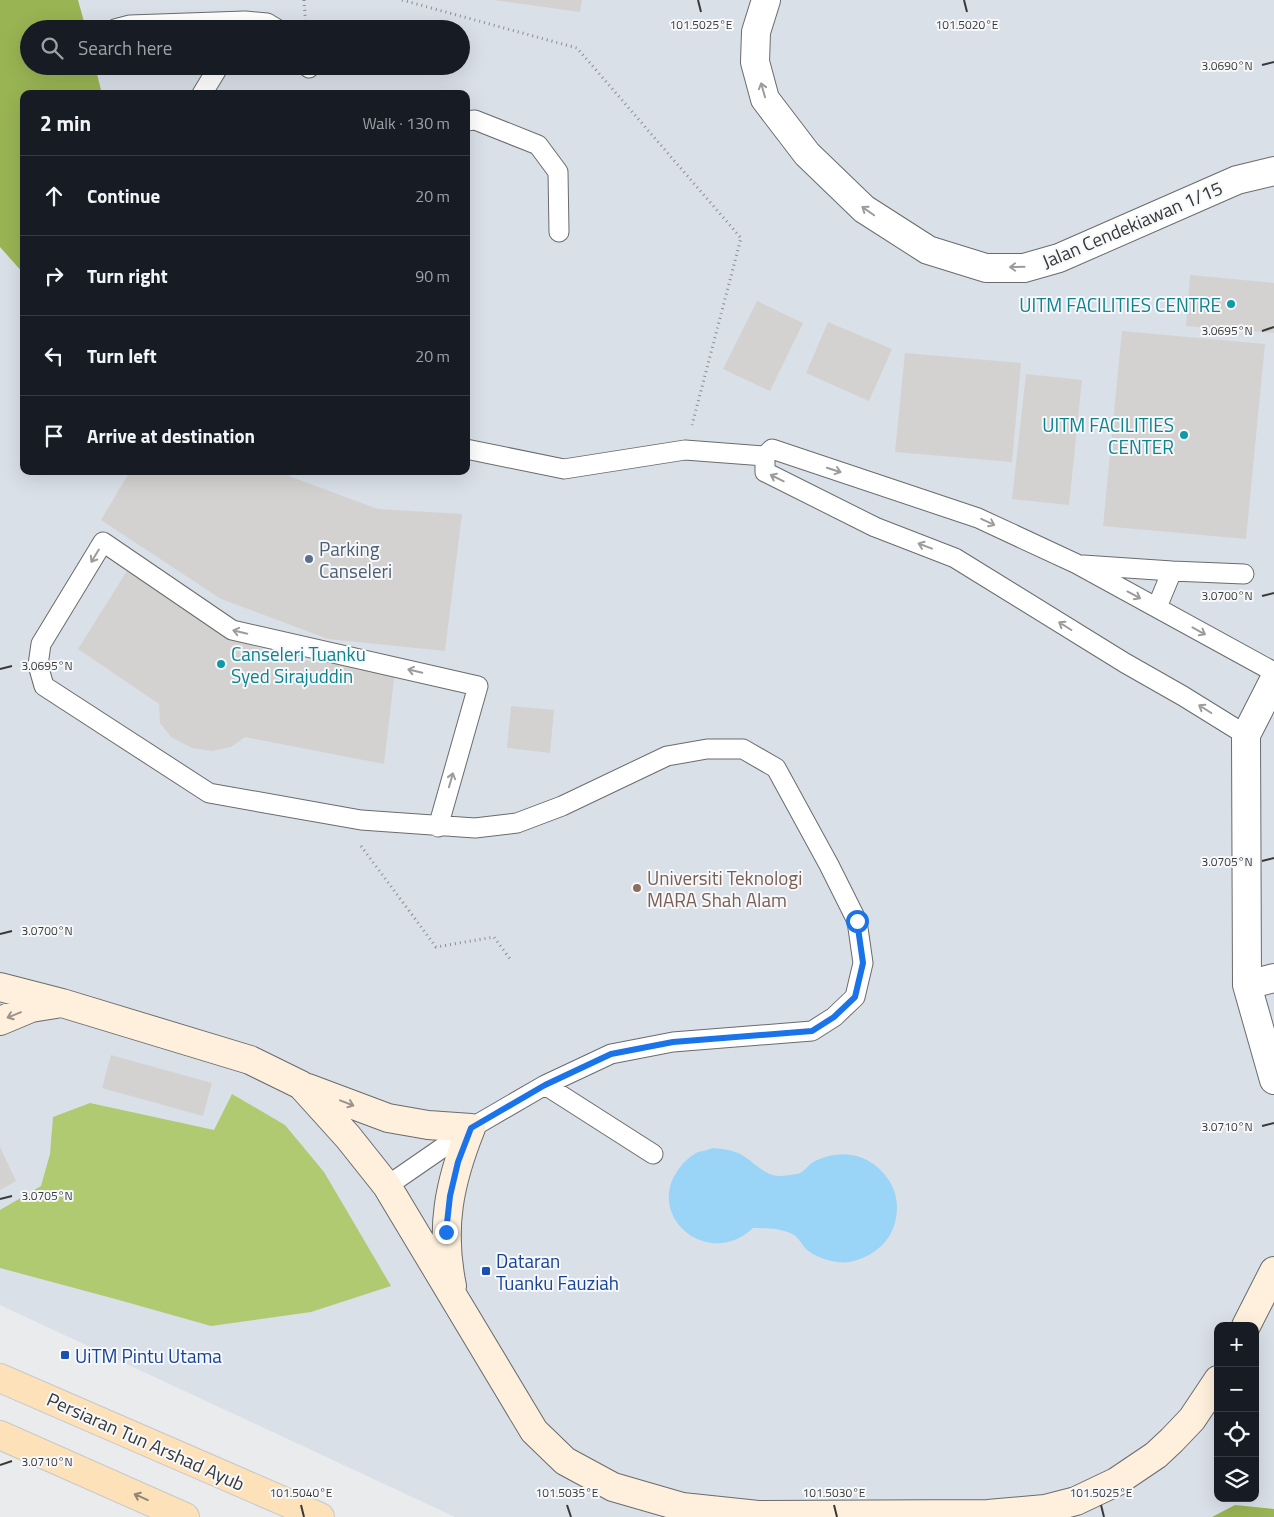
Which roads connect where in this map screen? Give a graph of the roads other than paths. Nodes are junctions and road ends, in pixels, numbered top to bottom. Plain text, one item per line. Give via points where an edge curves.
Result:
1 (766, 0) edge
2 (213, 75) edge
3 (204, 90) edge
4 (470, 121) edge
5 (1274, 171) edge
6 (559, 232) dead end
7 (470, 450) edge
8 (765, 456) junction
9 (1077, 564) junction
10 (1172, 571) junction
11 (1244, 574) dead end
12 (1157, 607) junction
13 (1274, 672) edge
14 (1274, 680) edge
15 (1246, 735) junction
16 (438, 827) junction
17 (1274, 978) edge
18 (1247, 985) junction
19 (0, 987) edge
20 (62, 1003) junction
21 (0, 1021) edge
22 (1274, 1080) edge
23 (301, 1085) junction
24 (545, 1085) junction
25 (471, 1128) junction
26 (653, 1154) dead end
27 (387, 1186) junction
28 (1274, 1271) edge
29 (456, 1302) junction
30 (1248, 1322) edge
31 (0, 1378) edge
32 (1214, 1386) edge
33 (0, 1435) edge
34 (185, 1517) edge
35 (320, 1517) edge

5 -> 1 street, Jalan Cendekiawan 1/15 via 1236,180 1059,258 1024,268 986,268 928,250 864,209 806,154 765,99 755,62 756,32
2 - 3 lane
4 - 6 lane via 538,145 558,172
7 - 8 lane via 564,469 685,450
8 -> 9 lane via 772,449 978,518
15 -> 8 lane via 955,558 875,527 765,472
9 - 10 lane
9 -> 12 lane
10 - 11 lane
10 - 12 lane
12 -> 13 lane
14 - 15 street
15 - 18 street
16 -> 16 lane via 478,686 232,630 103,542 41,644 38,665 44,686 209,793 361,820
16 - 24 lane via 475,828 516,823 562,806 667,756 707,749 743,749 776,768 857,921 863,963 855,997 834,1017 812,1031 673,1042 611,1054
17 - 18 street
18 - 22 street
19 - 20 street
20 -> 21 street via 31,1008
20 - 23 street via 250,1060
23 -> 25 street via 388,1118
23 - 27 street
24 - 25 lane
24 - 26 lane
25 - 27 lane
25 - 29 street via 458,1162 446,1232 448,1268
27 - 29 street
28 - 30 street
29 - 32 street via 534,1431 565,1461 613,1487 682,1507 758,1515 988,1514 1045,1509 1076,1501 1116,1482 1156,1454 1192,1419
31 - 35 main road, Persiaran Tun Arshad Ayub
34 -> 33 main road

